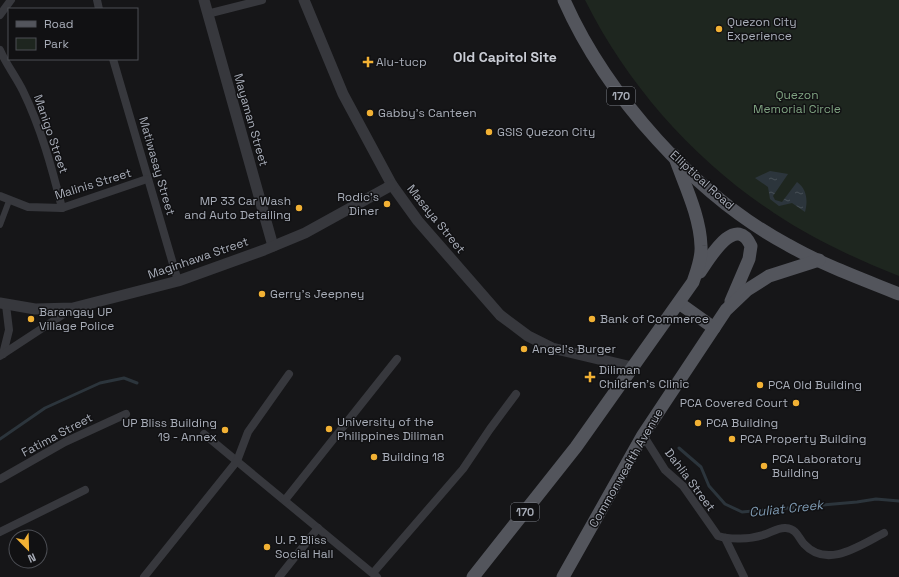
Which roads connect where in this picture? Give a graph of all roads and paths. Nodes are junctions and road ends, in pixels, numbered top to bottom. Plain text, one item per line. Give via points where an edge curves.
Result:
1 (11, 0) edge
2 (204, 0) edge
3 (262, 0) edge
4 (304, 0) edge
5 (564, 0) edge
6 (207, 14) junction
7 (0, 15) edge
8 (0, 50) edge
9 (113, 60) edge
10 (674, 155) junction
11 (147, 179) junction
12 (392, 185) junction
13 (0, 196) edge
14 (9, 201) junction
15 (62, 208) junction
16 (0, 225) edge
17 (273, 246) junction
18 (819, 260) junction
19 (178, 281) junction
20 (693, 282) junction
21 (899, 294) edge
22 (679, 303) junction
23 (3, 304) edge
24 (74, 308) junction
25 (726, 310) junction
26 (714, 328) junction
27 (1, 355) edge
28 (397, 359) dead end
29 (632, 367) junction
30 (289, 374) dead end
31 (516, 394) dead end
32 (126, 414) dead end
33 (204, 434) dead end
34 (643, 435) junction
35 (237, 461) junction
36 (0, 479) edge
37 (86, 490) dead end
38 (285, 500) junction
39 (318, 528) junction
40 (0, 532) edge
41 (884, 534) dead end
42 (725, 538) junction
43 (375, 575) edge
44 (146, 576) edge
45 (279, 577) edge
46 (467, 577) edge
47 (473, 577) edge
48 (563, 577) edge
49 (744, 577) edge

1 - 7 street
2 - 6 street, Mayaman Street
3 - 6 street
4 - 12 street, Masaya Street via 343,94
5 - 10 main road, Elliptical Road / 170 via 591,52 621,96
6 - 17 street, Mayaman Street
8 - 15 street, Manigo Street via 37,121
9 - 11 street, Matiwasay Street
10 - 18 main road, Elliptical Road / 170 via 734,210 787,245
10 - 20 main road, 170 via 697,216 701,246 700,263
11 - 15 street, Malinis Street
11 - 19 street, Matiwasay Street
12 - 17 street, Maginhawa Street via 305,233
12 - 29 street, Masaya Street via 418,221 512,326 557,350
13 - 14 street, Malinis Street
14 - 15 street, Malinis Street via 28,207
14 - 16 street
17 - 19 street, Maginhawa Street
18 - 21 main road, Elliptical Road / 170
18 - 25 main road, Commonwealth Avenue via 769,276 747,290
19 - 24 street, Maginhawa Street
20 - 22 main road, 170
20 - 25 main road via 726,238 739,234 746,237 751,246 749,259
22 - 26 main road
22 - 29 main road, 170
23 - 24 street, Maginhawa Street via 34,309
23 - 27 street via 9,330
24 - 27 street
25 - 26 main road, Commonwealth Avenue
26 - 34 main road, Commonwealth Avenue
28 - 38 street
29 - 47 main road, 170 via 576,447
30 - 35 street via 248,432
31 - 43 street via 463,469
32 - 36 street, Fatima Street via 65,442
33 - 35 street
34 - 42 street, Dahlia Street via 665,470 689,495 714,533
34 - 48 main road, Commonwealth Avenue
35 - 38 street
35 - 44 street
37 - 40 street
38 - 39 street
39 - 43 street
39 - 45 street
41 - 42 street via 839,555 816,554 802,542 798,534 788,528 756,537
42 - 49 street, Dahlia Street
46 - 47 street

